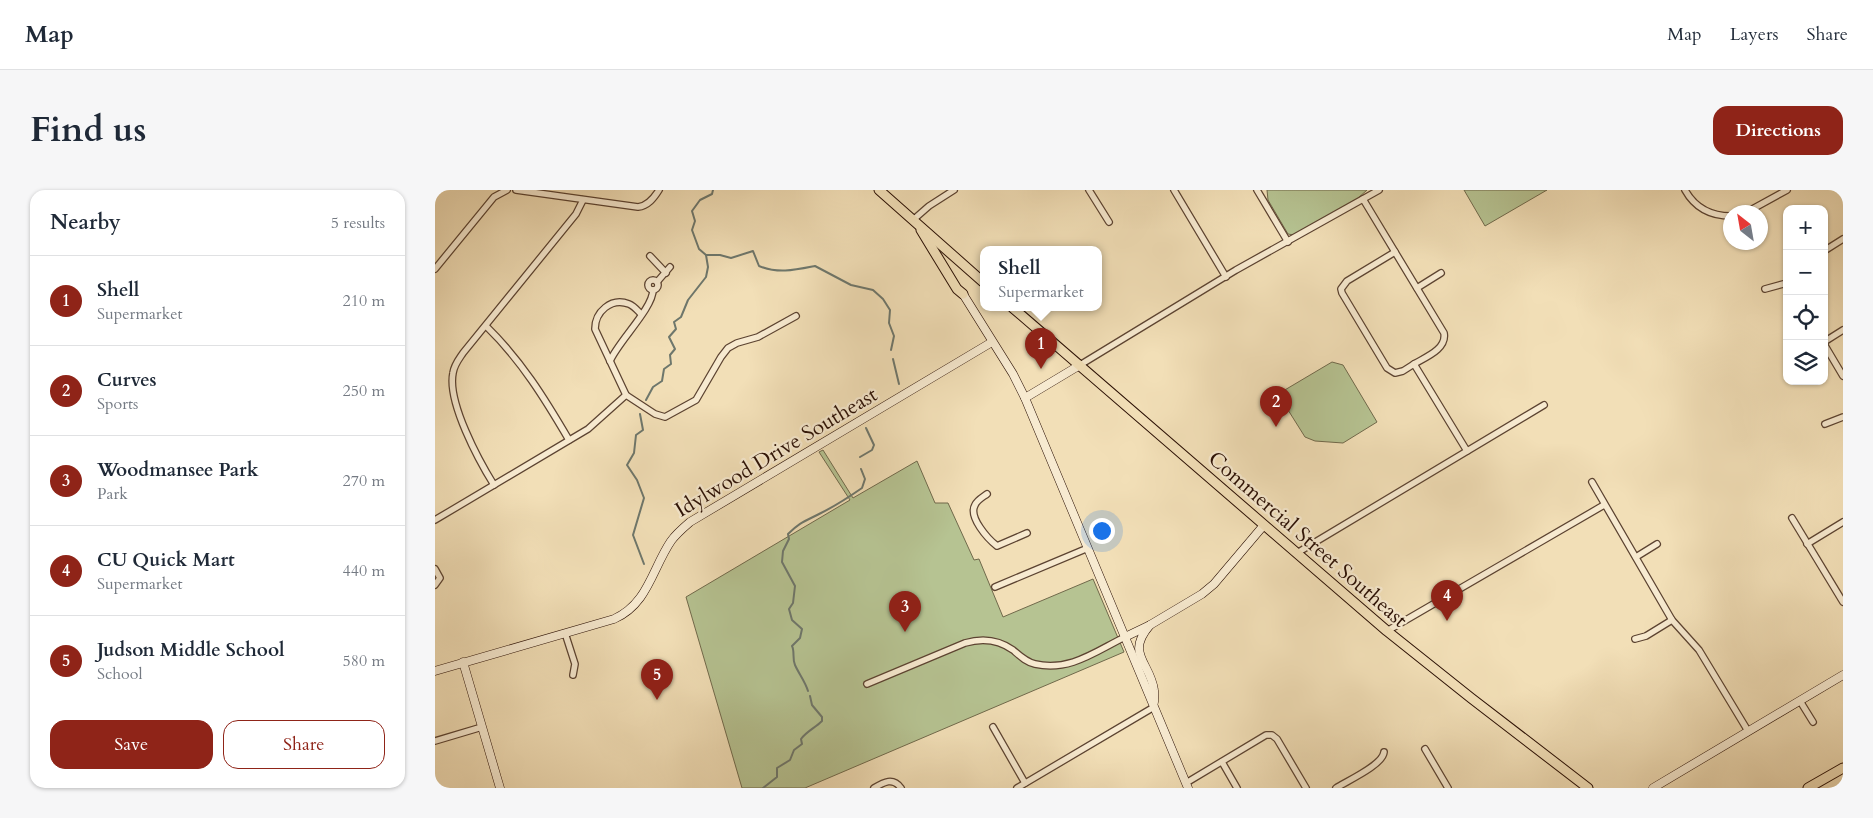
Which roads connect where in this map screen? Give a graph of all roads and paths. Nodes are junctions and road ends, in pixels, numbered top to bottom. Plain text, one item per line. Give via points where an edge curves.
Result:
1 (507, 190) edge
2 (517, 190) edge
3 (659, 190) edge
4 (879, 190) edge
5 (954, 190) edge
6 (1089, 190) edge
7 (1174, 190) edge
8 (1257, 190) edge
9 (1379, 190) edge
10 (1685, 190) edge
11 (1787, 190) edge
12 (1363, 199) junction
13 (583, 200) junction
14 (1760, 205) edge
15 (1723, 216) edge
16 (915, 222) junction
17 (1109, 222) dead end
18 (1843, 239) edge
19 (1288, 242) junction
20 (1826, 250) edge
21 (1395, 252) junction
22 (650, 256) dead end
23 (670, 267) dead end
24 (435, 269) edge
25 (666, 273) junction
26 (1441, 273) dead end
27 (1226, 277) junction
28 (980, 279) edge
29 (1783, 284) edge
30 (1417, 288) junction
31 (1765, 289) dead end
32 (963, 294) joint
33 (1016, 311) edge
34 (641, 314) junction
35 (796, 316) dead end
36 (486, 326) junction
37 (1843, 330) edge
38 (1828, 340) edge
39 (992, 342) junction
40 (1828, 350) edge
41 (610, 361) junction
42 (1414, 364) junction
43 (1079, 365) junction
44 (1843, 376) edge
45 (626, 395) junction
46 (1025, 398) junction
47 (1544, 404) dead end
48 (1843, 417) edge
49 (1825, 424) dead end
50 (569, 440) junction
51 (1467, 451) junction
52 (1592, 482) dead end
53 (494, 485) junction
54 (987, 494) dead end
55 (1604, 505) junction
56 (1792, 518) dead end
57 (435, 520) edge
58 (1843, 522) edge
59 (1264, 525) junction
60 (1027, 533) dead end
61 (1657, 544) dead end
62 (1807, 544) junction
63 (1088, 548) junction
64 (1297, 553) junction
65 (1636, 557) junction
66 (435, 569) edge
67 (435, 585) edge
68 (995, 586) dead end
69 (1843, 602) edge
70 (1672, 620) junction
71 (1150, 625) junction
72 (1387, 631) junction
73 (565, 633) junction
74 (1125, 637) junction
75 (1635, 639) dead end
76 (463, 662) junction
77 (435, 671) edge
78 (573, 675) dead end
79 (1843, 675) edge
80 (867, 684) dead end
81 (1800, 701) junction
82 (1154, 707) junction
83 (1813, 722) dead end
84 (482, 727) junction
85 (993, 727) dead end
86 (1749, 731) junction
87 (435, 741) edge
88 (1425, 749) dead end
89 (1384, 752) dead end
90 (1222, 762) junction
91 (1843, 768) edge
92 (1025, 783) junction
93 (1187, 786) edge
94 (500, 788) edge
95 (874, 788) edge
96 (901, 788) edge
97 (1017, 788) edge
98 (1237, 788) edge
99 (1306, 788) edge
100 (1336, 788) edge
101 (1448, 788) edge
102 (1589, 788) edge
103 (1653, 788) edge
104 (1808, 788) edge

1 - 24 street via 494,197
2 - 13 street
3 - 13 street via 642,207
4 - 16 main road
5 - 16 street via 929,206
6 - 17 street
7 - 27 street
8 - 19 street
9 - 12 street
10 - 15 street via 1692,202 1705,211
11 - 14 street
12 - 19 street
12 - 21 street
13 - 36 street via 576,214
16 - 28 main road
16 - 32 main road
18 - 20 street
19 - 27 street
21 - 30 street
21 - 42 street via 1347,281 1341,289 1387,368 1403,371
22 - 25 street
23 - 25 street
25 - 34 street via 657,282 658,287 653,290
26 - 30 street
27 - 43 street
29 - 31 street
30 - 42 street via 1445,338 1441,347
32 - 39 street
33 - 43 main road, Commercial Street Southeast
34 - 41 street
34 - 41 street via 630,304 620,302 609,305 595,320 595,329
35 - 45 street via 758,337 728,348 696,400 668,417 655,414
36 - 50 street via 532,379
36 - 53 street via 457,362 452,382 453,394 471,445
37 - 38 street
39 - 46 street
39 - 73 street, Idylwood Drive Southeast via 696,517 672,539 645,591 632,608 614,619
40 - 44 street
41 - 45 street
42 - 51 street
43 - 46 street
43 - 59 main road, Commercial Street Southeast
45 - 50 street via 593,425
46 - 63 street
47 - 51 street
48 - 49 street
50 - 53 street
51 - 64 street
52 - 55 street
53 - 57 street
54 - 60 street via 973,508 980,528 993,543 997,546
55 - 65 street
55 - 72 street
56 - 62 street
58 - 62 street
59 - 64 main road, Commercial Street Southeast
59 - 71 street via 1207,591
61 - 65 street
62 - 69 street
63 - 68 street
63 - 74 street
64 - 72 main road, Commercial Street Southeast
65 - 70 street
66 - 67 street via 440,578
70 - 75 street
70 - 86 street via 1699,650
71 - 74 street
71 - 82 street via 1141,636 1139,647 1154,689
72 - 102 main road, Commercial Street Southeast
73 - 76 street, Idylwood Drive Southeast
73 - 78 street via 575,664
74 - 80 street via 1084,659 1052,665 1030,663 1008,647 991,641 970,642
74 - 82 street
76 - 77 street, Idylwood Drive Southeast
76 - 84 street
79 - 81 street
81 - 83 street
81 - 86 street
82 - 92 street
82 - 93 street
84 - 87 street
84 - 94 street
85 - 92 street
86 - 103 street
88 - 101 street
89 - 100 street via 1378,763
90 - 93 street
90 - 98 street
90 - 99 street via 1272,734
91 - 104 main road
92 - 97 street
95 - 96 street via 890,781

